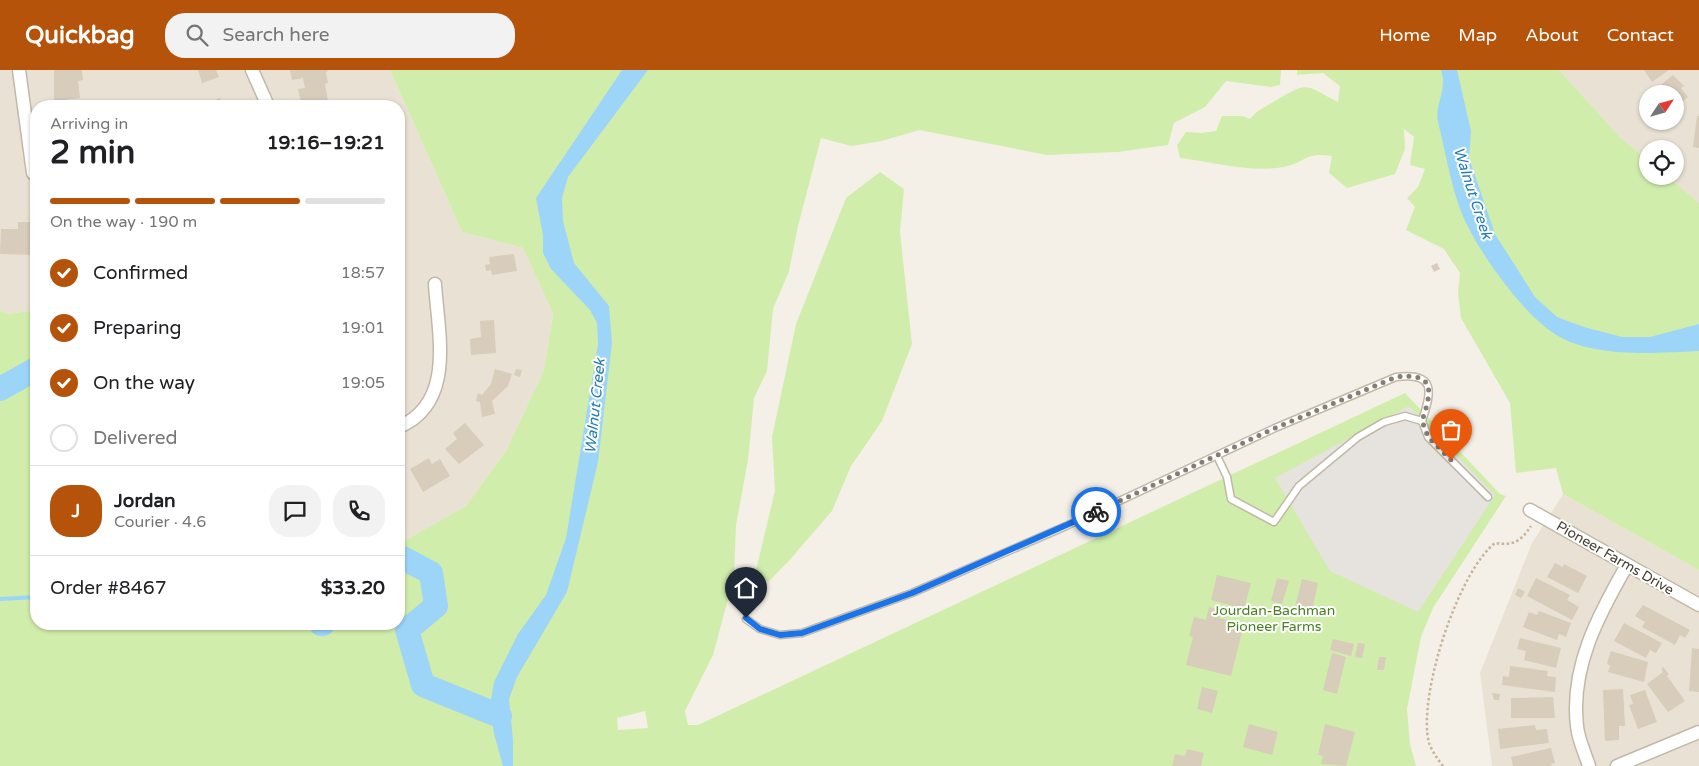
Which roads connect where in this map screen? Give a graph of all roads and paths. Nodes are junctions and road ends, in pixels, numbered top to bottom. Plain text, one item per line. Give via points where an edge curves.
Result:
1 (19, 70) edge
2 (252, 70) edge
3 (265, 100) edge
4 (30, 150) edge
5 (435, 284) dead end
6 (1422, 421) junction
7 (405, 424) edge
8 (1217, 456) junction
9 (1488, 497) dead end
10 (1530, 510) dead end
11 (1532, 524) dead end
12 (1627, 565) junction
13 (1699, 606) edge
14 (746, 618) dead end
15 (1699, 732) edge
16 (1443, 766) edge
17 (1589, 766) edge
18 (1616, 766) edge

1 - 4 street
2 - 3 street
5 - 7 street via 440,363 437,386 420,415
6 - 8 lane via 1430,398 1429,388 1423,379 1412,375 1396,377
6 - 8 lane via 1404,416 1384,422 1358,437 1300,486 1274,522 1231,499 1227,477
6 - 9 lane via 1428,437
8 - 14 lane via 912,593 802,633 780,635 760,629
10 - 12 street, Pioneer Farms Drive
11 - 16 path via 1518,542 1507,545 1495,543 1485,550 1461,594 1440,648 1427,722 1430,744
12 - 13 street, Pioneer Farms Drive
12 - 17 street via 1588,644 1576,685 1577,727
15 - 18 street

